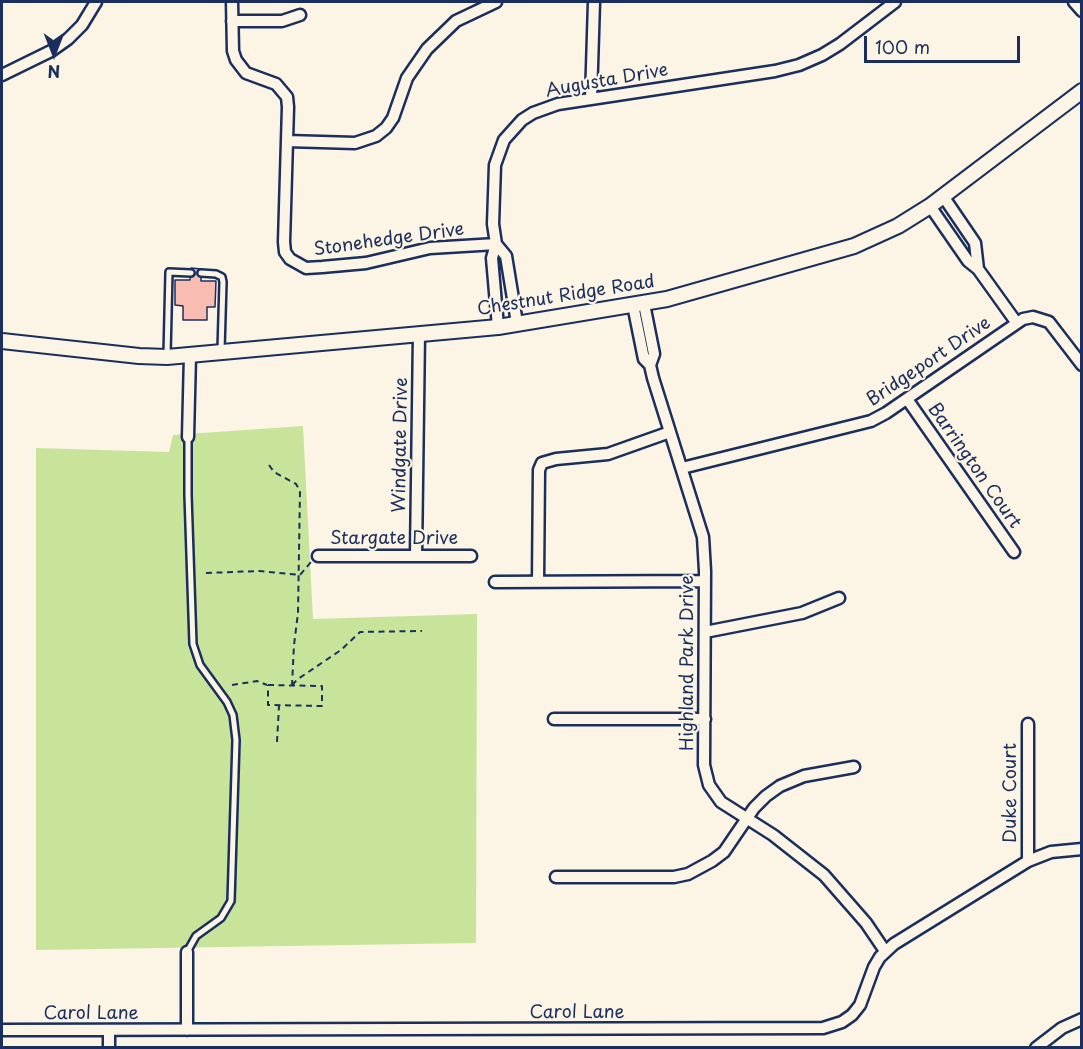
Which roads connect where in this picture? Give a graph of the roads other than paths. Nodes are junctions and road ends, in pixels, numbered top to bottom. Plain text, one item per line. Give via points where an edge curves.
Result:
1 (96, 2) edge
2 (232, 2) edge
3 (496, 2) edge
4 (594, 2) edge
5 (895, 2) edge
6 (1074, 2) edge
7 (1082, 11) edge
8 (300, 15) dead end
9 (232, 21) junction
10 (2, 75) edge
11 (1082, 91) edge
12 (591, 99) junction
13 (287, 141) junction
14 (943, 196) junction
15 (930, 206) junction
16 (496, 244) junction
17 (978, 269) junction
18 (190, 273) dead end
19 (201, 273) dead end
20 (638, 305) junction
21 (1016, 322) junction
22 (517, 323) junction
23 (498, 327) junction
24 (419, 334) junction
25 (2, 340) edge
26 (221, 352) junction
27 (190, 355) junction
28 (167, 357) junction
29 (1082, 365) edge
30 (907, 399) junction
31 (670, 432) junction
32 (188, 437) joint
33 (682, 468) junction
34 (1014, 552) dead end
35 (416, 555) junction
36 (316, 556) road end
37 (471, 556) dead end
38 (705, 581) junction
39 (495, 582) dead end
40 (538, 582) junction
41 (839, 598) dead end
42 (705, 632) junction
43 (554, 719) dead end
44 (705, 719) junction
45 (1028, 724) dead end
46 (854, 767) dead end
47 (747, 819) junction
48 (1082, 849) edge
49 (1028, 861) junction
50 (556, 877) dead end
51 (885, 951) junction
52 (187, 952) joint
53 (1082, 1019) edge
54 (2, 1030) edge
55 (109, 1030) junction
56 (187, 1030) junction
57 (109, 1047) edge
58 (1036, 1047) edge

1 - 10 street via 68,39
2 - 9 street, Stonehedge Drive
3 - 13 street via 456,21 427,49 408,78 393,118 376,136 355,143
4 - 12 street
5 - 12 street, Augusta Drive via 840,44 799,65
6 - 7 street
8 - 9 street via 282,21
9 - 13 street, Stonehedge Drive via 232,51 241,67 246,73 276,84 287,97
11 - 14 street, Chestnut Ridge Road
12 - 16 street, Augusta Drive via 532,113 504,140 493,178
13 - 16 street, Stonehedge Drive via 284,242 285,252 297,265 350,265 430,249
14 - 15 street, Chestnut Ridge Road
14 - 17 street via 975,243
15 - 17 street, Bridgeport Drive via 968,261
15 - 20 street, Chestnut Ridge Road via 854,246
16 - 22 street via 506,256
16 - 23 street, Augusta Drive via 492,258
17 - 21 street, Bridgeport Drive
18 - 28 lane via 169,272
19 - 26 lane via 222,277
20 - 22 street, Chestnut Ridge Road
20 - 31 street, Highland Park Drive via 644,359 650,365
21 - 29 street via 1033,317 1049,322
21 - 30 street, Bridgeport Drive
22 - 23 street, Chestnut Ridge Road
23 - 24 street, Chestnut Ridge Road
24 - 26 street, Chestnut Ridge Road
24 - 35 street, Windgate Drive
25 - 28 street, Chestnut Ridge Road
26 - 27 street, Chestnut Ridge Road
27 - 28 street, Chestnut Ridge Road
27 - 32 street
30 - 33 street, Bridgeport Drive via 856,427
30 - 34 street, Barrington Court
31 - 33 street, Highland Park Drive
31 - 40 street via 608,453 542,463
32 - 52 lane via 193,644 200,665 233,715 236,740 231,901 221,918 196,936
33 - 38 street, Highland Park Drive via 703,537
35 - 36 street, Stargate Drive
35 - 37 street, Stargate Drive
38 - 40 street
38 - 42 street, Highland Park Drive
39 - 40 street
41 - 42 street via 802,613
42 - 44 street, Highland Park Drive
43 - 44 street
44 - 47 street, Highland Park Drive via 704,765 709,785 721,802
45 - 49 street, Duke Court
46 - 47 street via 788,782 766,796
47 - 50 street via 724,852 688,874
47 - 51 street, Highland Park Drive via 824,875
48 - 49 street, Carol Lane via 1051,852
49 - 51 street, Carol Lane
51 - 56 street, Carol Lane via 852,1015 823,1028
52 - 56 street
53 - 58 street
54 - 55 street, Carol Lane
55 - 56 street, Carol Lane
55 - 57 street

